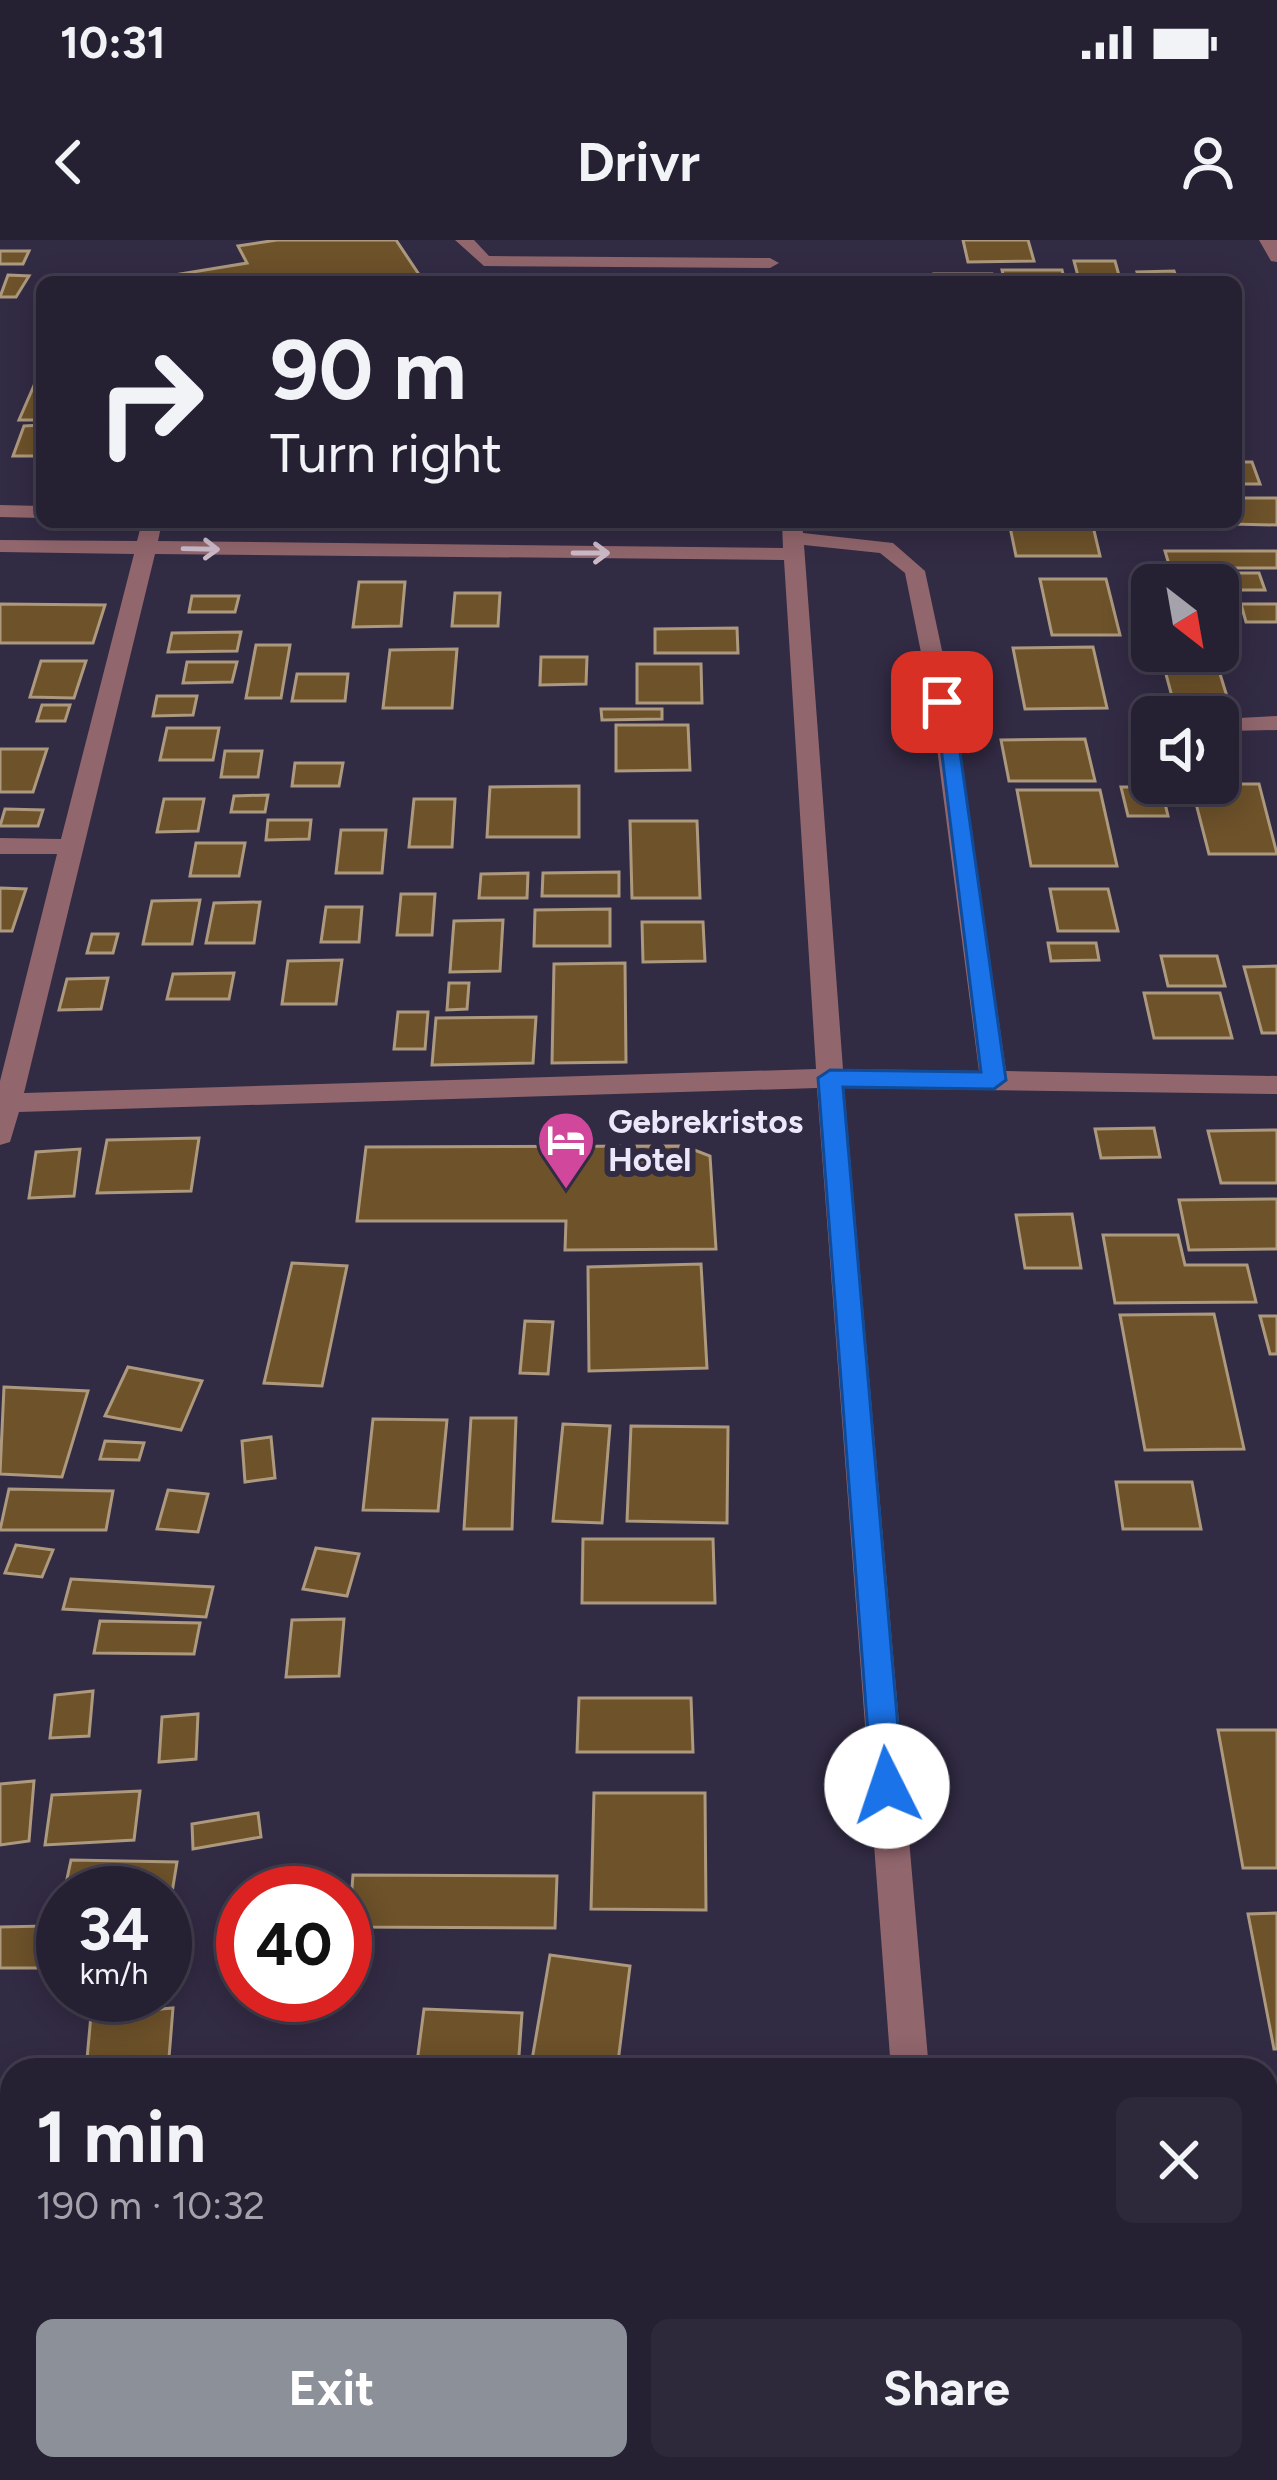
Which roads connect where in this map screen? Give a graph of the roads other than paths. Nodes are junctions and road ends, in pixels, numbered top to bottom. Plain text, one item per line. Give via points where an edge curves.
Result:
1 (464, 240) edge
2 (767, 240) edge
3 (1268, 240) edge
4 (1277, 257) edge
5 (771, 272) edge
6 (0, 511) edge
7 (36, 512) edge
8 (151, 528) edge
9 (793, 538) edge
10 (0, 546) edge
11 (146, 549) junction
12 (1239, 724) edge
13 (1277, 724) edge
14 (0, 846) edge
15 (74, 847) junction
16 (830, 1078) junction
17 (994, 1080) junction
18 (1277, 1085) edge
19 (5, 1103) edge
20 (0, 1135) edge
21 (909, 2058) edge

1 - 5 street via 484,261
2 - 5 street
3 - 4 street
6 - 7 street
8 - 11 street
11 -> 9 street
9 - 16 street
9 - 17 street via 886,547 915,571 942,702
10 - 11 street
11 - 15 street
12 - 13 street
14 - 15 street
15 - 19 street
16 - 17 street
16 - 19 street
16 - 21 street
17 - 18 street
19 - 20 street

